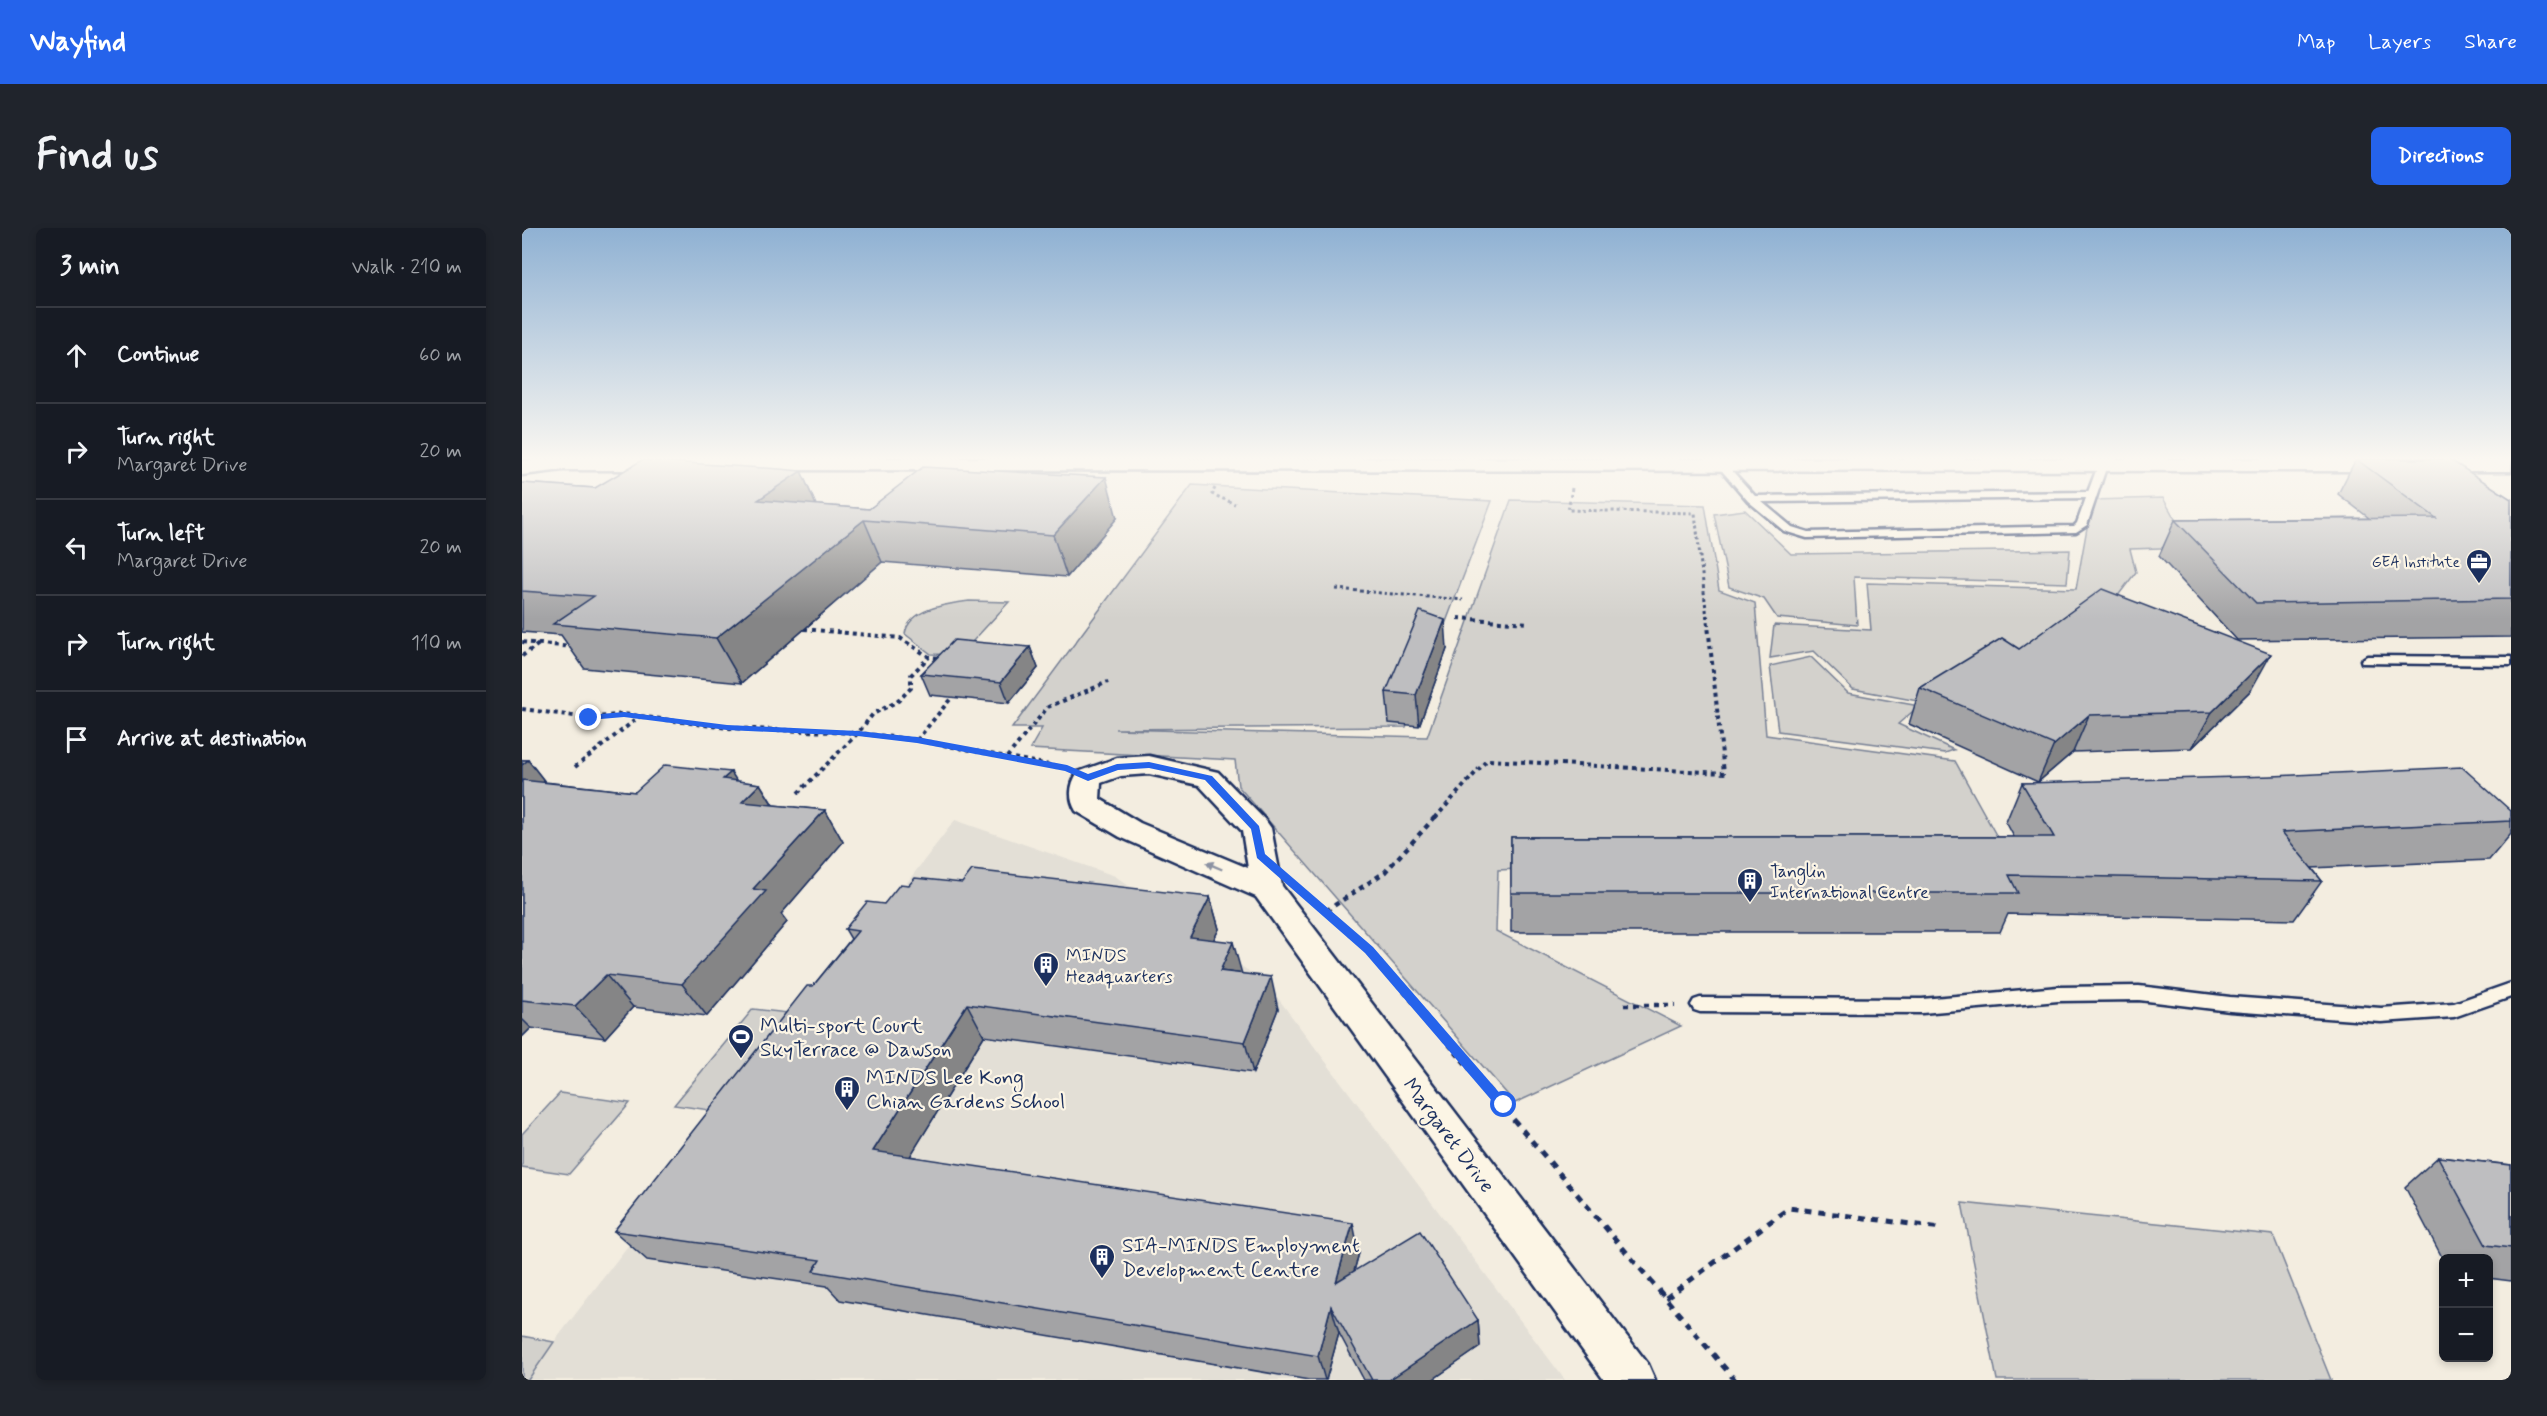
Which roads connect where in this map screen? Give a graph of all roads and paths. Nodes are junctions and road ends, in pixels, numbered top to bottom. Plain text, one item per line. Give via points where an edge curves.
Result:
1 (1600, 511) edge
2 (1766, 511) edge
3 (2087, 511) edge
4 (1336, 589) dead end
5 (1463, 600) dead end
6 (1458, 618) dead end
7 (1528, 622) dead end
8 (804, 629) dead end
9 (522, 642) edge
10 (539, 644) junction
11 (574, 647) edge
12 (522, 656) edge
13 (929, 657) junction
14 (952, 659) edge
15 (2367, 660) dead end
16 (2510, 662) edge
17 (1108, 682) dead end
18 (952, 697) edge
19 (522, 709) edge
20 (640, 717) junction
21 (858, 733) junction
22 (917, 740) junction
23 (1007, 757) junction
24 (575, 767) dead end
25 (1088, 778) junction
26 (798, 793) dead end
27 (1267, 889) junction
28 (1321, 906) dead end
29 (1326, 911) junction
30 (2511, 990) edge
31 (1624, 1005) dead end
32 (1700, 1005) joint
33 (1941, 1228) dead end
34 (1666, 1298) junction
35 (1632, 1380) edge
36 (1735, 1380) edge

1 - 29 path via 1695,513 1724,773 1487,760 1385,872
2 - 3 lane via 1788,529 1807,535 2070,530 2082,525
4 - 5 path
6 - 7 path
8 - 13 path via 900,638
9 - 10 path
10 - 11 path
10 - 12 path
13 - 14 path
13 - 21 path via 910,675 911,688 898,701 873,714
15 - 16 lane
17 - 23 path via 1048,707
18 - 22 path
19 - 20 path via 589,718 624,714
20 - 21 path via 727,728
20 - 24 path
21 - 22 path
21 - 26 path
22 - 23 path
23 - 25 path via 1067,768
27 -> 25 street via 1130,830 1086,804
25 - 27 street, Margaret Drive via 1117,767 1149,765 1209,778 1256,828
27 - 35 street, Margaret Drive
28 - 29 path
29 - 34 path via 1369,950
30 - 32 lane via 2454,1010 2381,1015 2139,993 2058,994 1922,1006
31 - 32 path
33 - 34 path via 1789,1208
34 - 36 path

